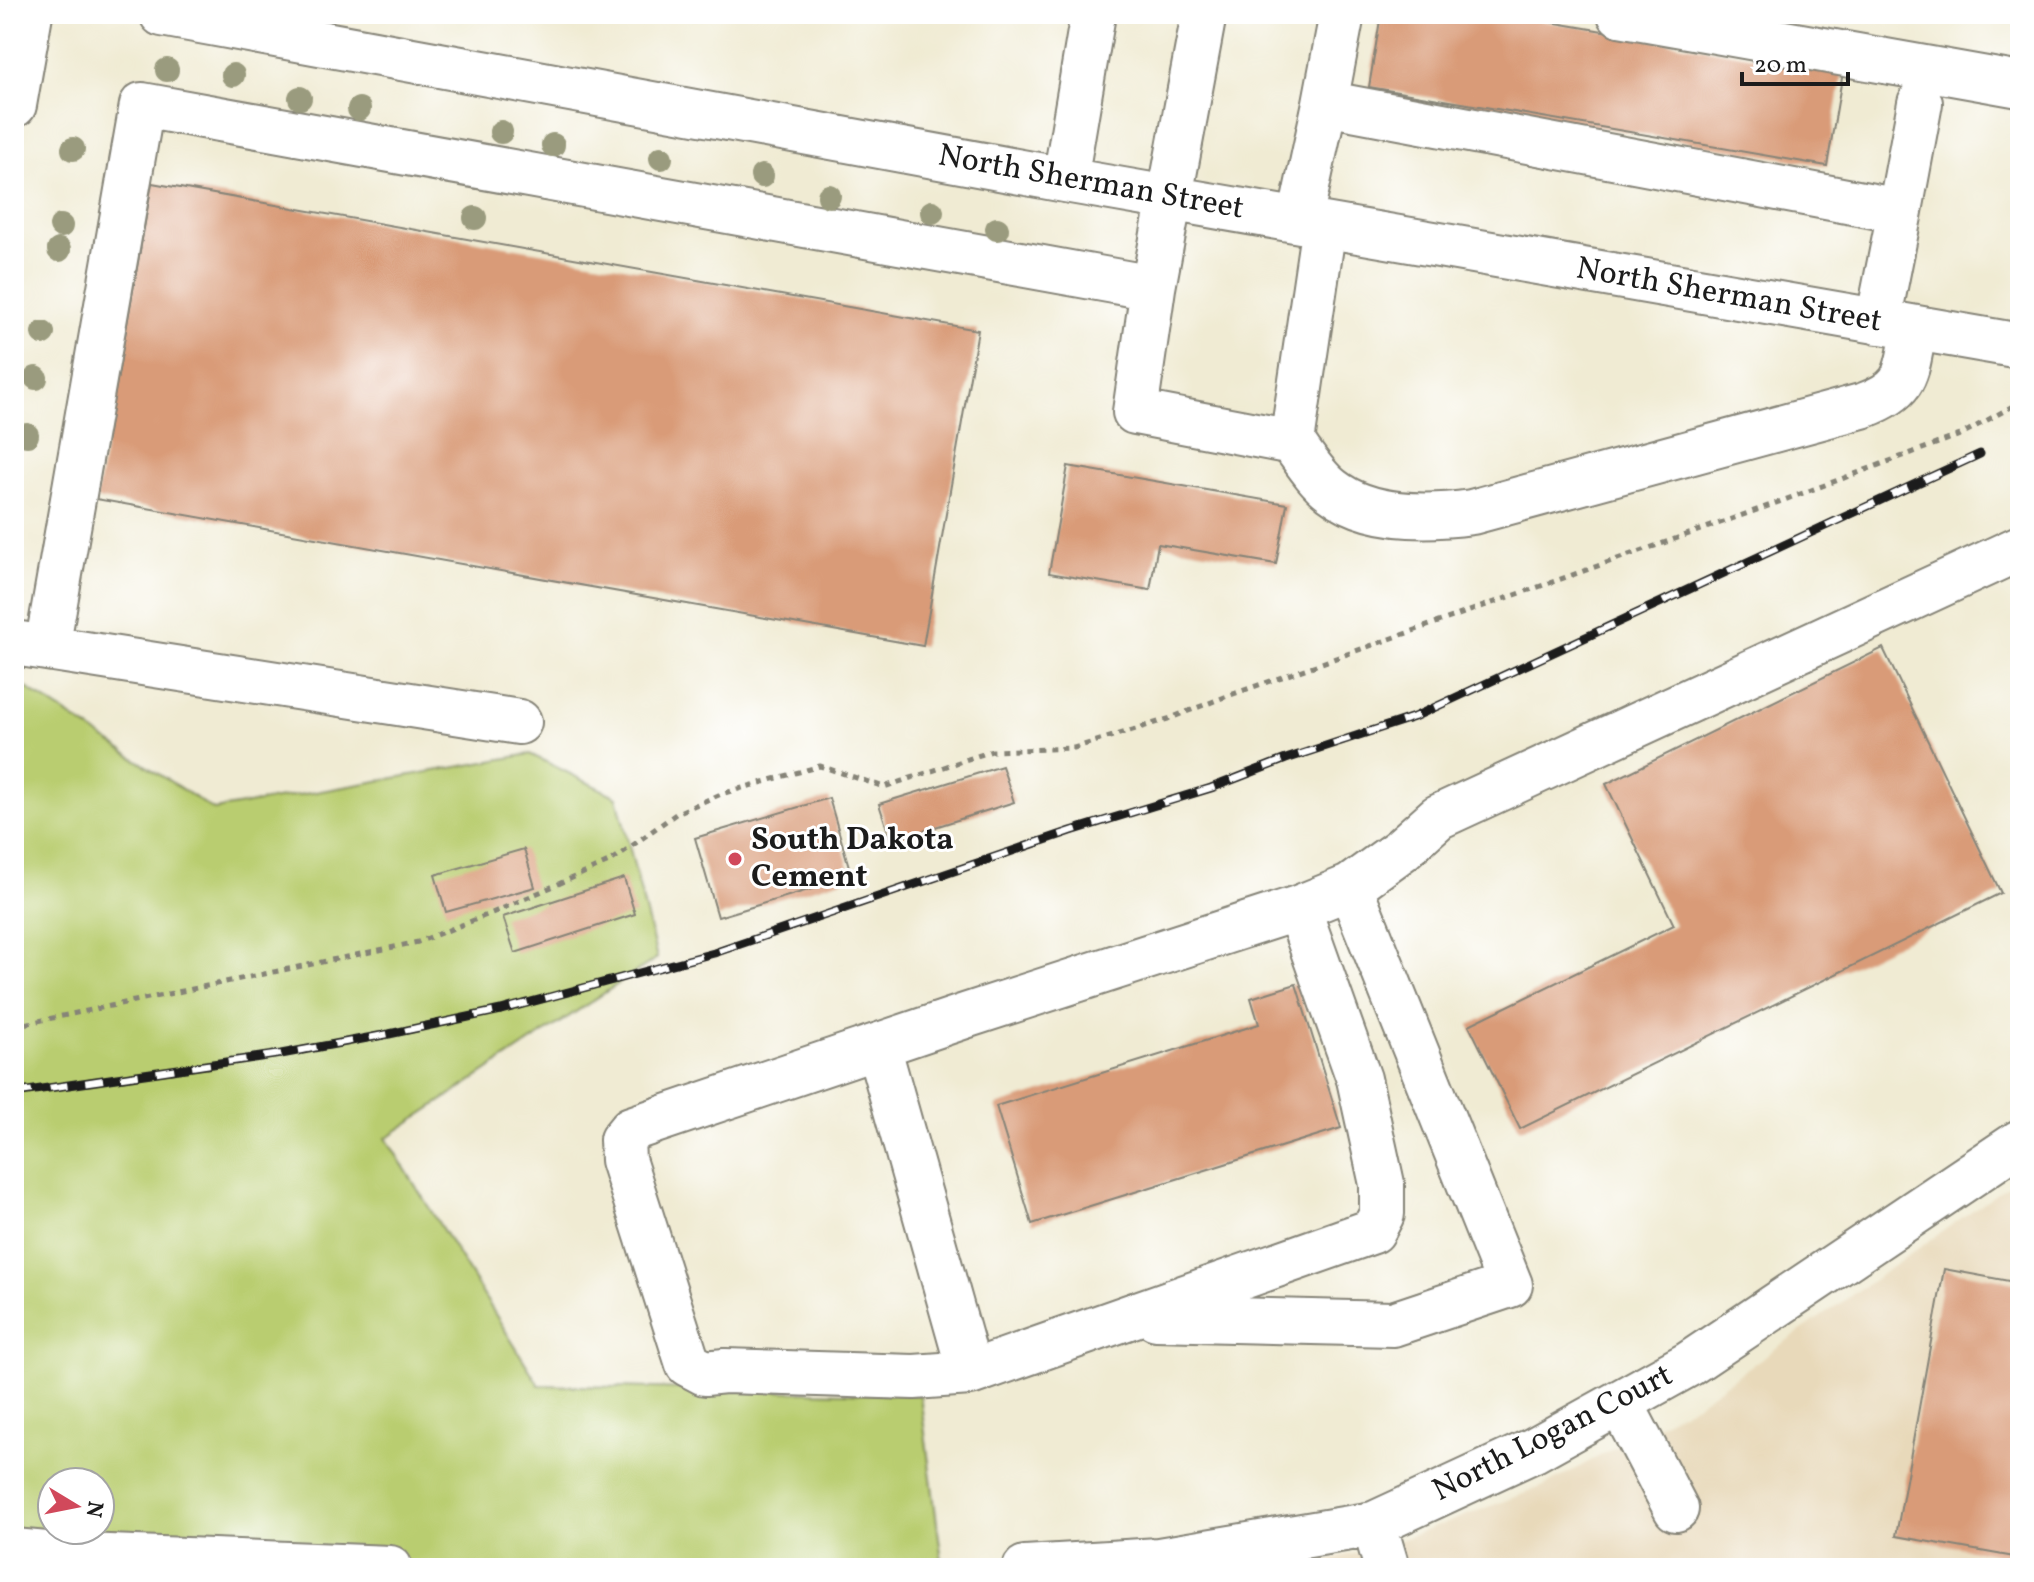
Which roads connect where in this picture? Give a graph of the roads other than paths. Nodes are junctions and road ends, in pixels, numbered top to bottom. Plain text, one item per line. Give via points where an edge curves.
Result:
1 (30, 14) edge
2 (162, 14) edge
3 (1093, 14) edge
4 (1204, 14) edge
5 (1342, 14) edge
6 (1620, 14) edge
7 (2020, 85) edge
8 (1325, 103) junction
9 (1920, 103) dead end
10 (14, 105) edge
11 (1065, 180) junction
12 (1169, 198) junction
13 (1900, 211) junction
14 (1312, 222) junction
15 (1153, 288) junction
16 (1896, 325) junction
17 (2020, 346) edge
18 (1292, 442) junction
19 (2020, 548) edge
20 (31, 645) edge
21 (519, 722) dead end
22 (1350, 887) junction
23 (1298, 908) junction
24 (878, 1046) junction
25 (2020, 1142) edge
26 (1129, 1317) junction
27 (970, 1373) junction
28 (1620, 1402) junction
29 (1676, 1509) dead end
30 (1374, 1524) junction
31 (14, 1551) edge
32 (368, 1568) edge
33 (390, 1568) edge
34 (1025, 1568) edge
35 (1387, 1568) edge

1 - 10 street
2 - 11 street, North Sherman Street
3 - 11 street
4 - 12 street
5 - 8 street
6 - 7 street
8 - 13 street
8 - 14 street
9 - 13 street
11 - 12 street, North Sherman Street
12 - 14 street, North Sherman Street
12 - 15 street
13 - 16 street
14 - 16 street, North Sherman Street
14 - 18 street
15 - 18 street via 1135,412
15 - 20 street via 142,105
16 - 17 street, North Sherman Street
16 - 18 street via 1903,382 1886,397 1472,512 1416,516 1357,503 1332,491
19 - 22 street via 1438,817
20 - 21 street
22 - 23 street
22 - 26 street via 1510,1285 1393,1324
23 - 24 street
23 - 26 street via 1359,1079 1382,1184 1382,1214 1373,1231
24 - 27 street
24 - 27 street via 631,1129 622,1140 623,1160 688,1364 705,1373
25 - 28 street, North Logan Court via 1689,1364
26 - 27 street
28 - 29 street
28 - 30 street, North Logan Court via 1534,1450
30 - 34 street, North Logan Court via 1159,1560
30 - 35 street
31 - 32 street
32 - 33 street

